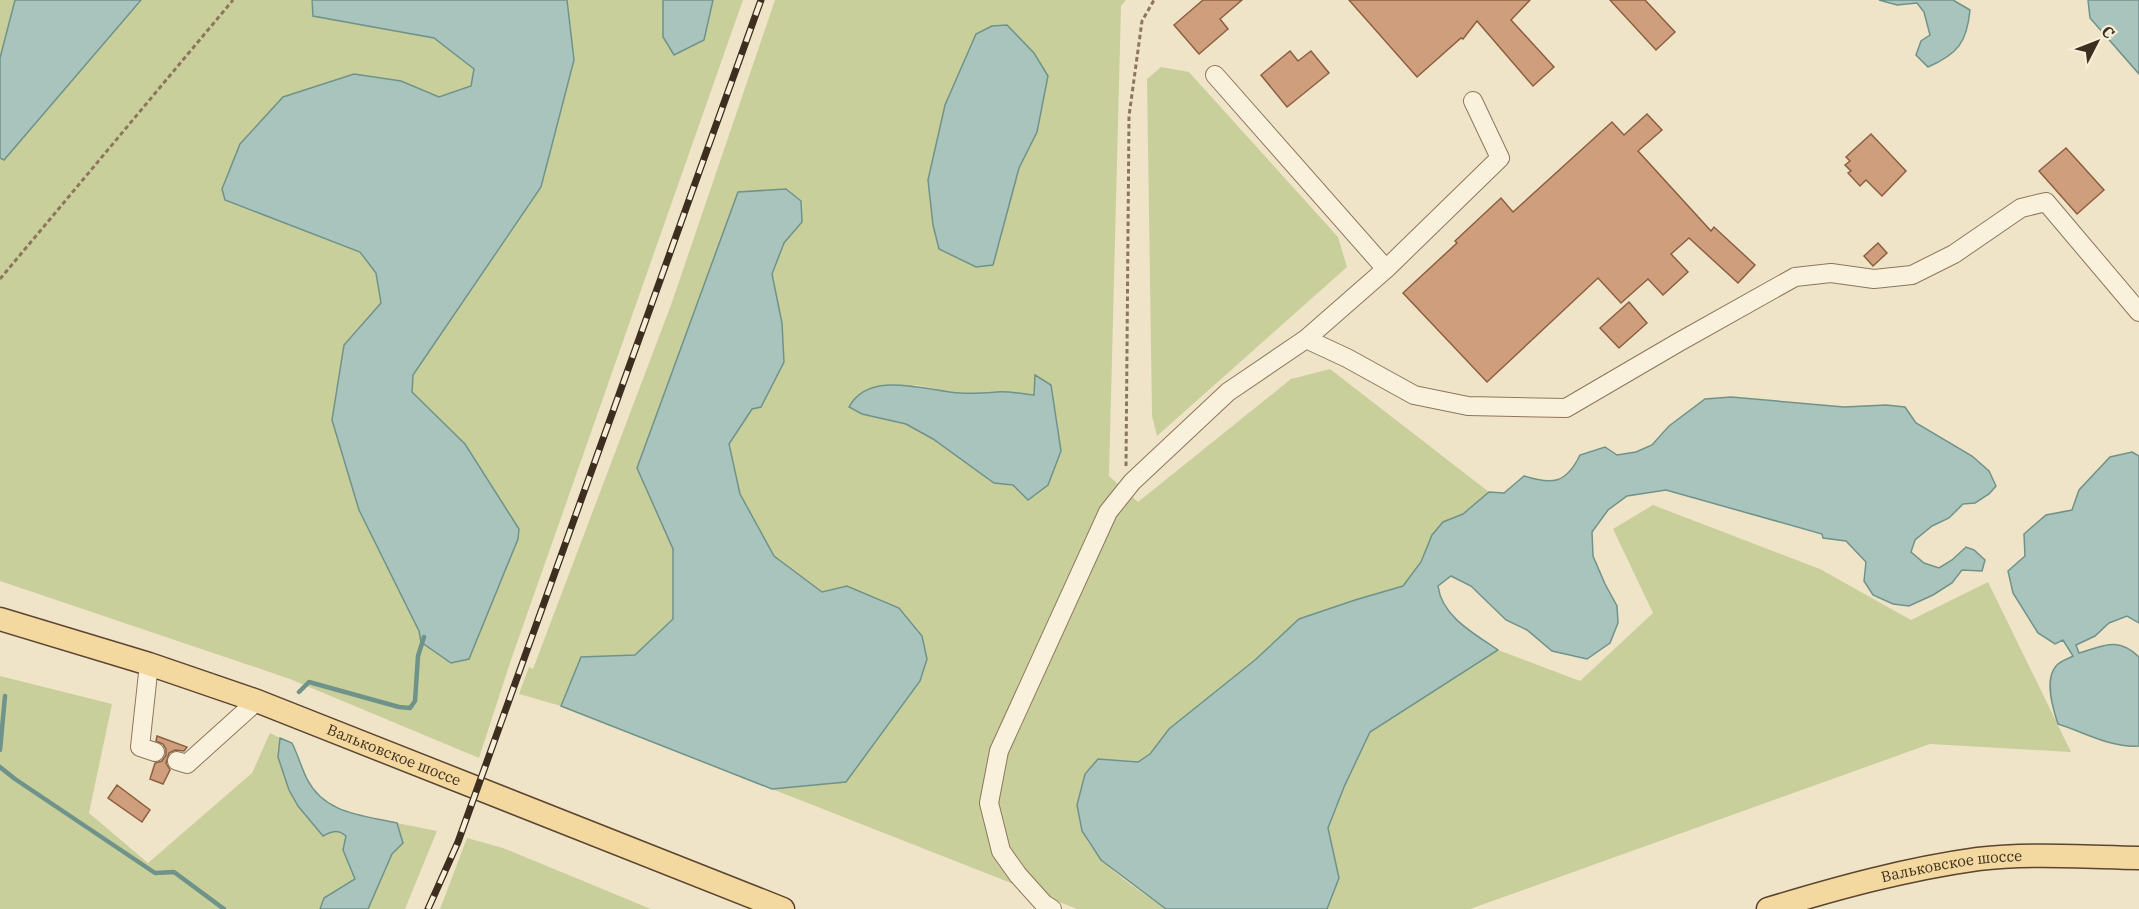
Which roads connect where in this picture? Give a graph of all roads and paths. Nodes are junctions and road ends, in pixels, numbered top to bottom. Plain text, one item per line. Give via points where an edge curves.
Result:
1 (233, 0) edge
2 (1154, 0) edge
3 (1215, 75) dead end
4 (1473, 101) dead end
5 (1386, 269) junction
6 (0, 279) edge
7 (2139, 312) edge
8 (1305, 339) junction
9 (1132, 482) junction
10 (0, 618) edge
11 (149, 664) junction
12 (257, 701) junction
13 (156, 753) dead end
14 (177, 761) dead end
15 (2139, 858) edge
16 (783, 909) edge
17 (1052, 909) edge
18 (1768, 909) edge

1 - 6 path
2 - 9 path via 1142,21 1129,116 1126,465
3 - 5 lane
4 - 5 lane via 1500,158
5 - 8 lane
7 - 8 lane via 2046,202 2021,208 1954,254 1912,275 1874,279 1831,273 1795,277 1566,408 1468,406 1414,394
8 - 9 lane via 1228,392
9 - 17 lane via 1108,513 999,751 989,802 1001,851 1018,875
10 - 11 main road, Вальковское шоссе
11 - 12 main road, Вальковское шоссе
11 - 13 lane via 140,747
12 - 14 lane via 187,764
12 - 16 main road, Вальковское шоссе
15 - 18 main road, Вальковское шоссе via 1980,859 1829,890

